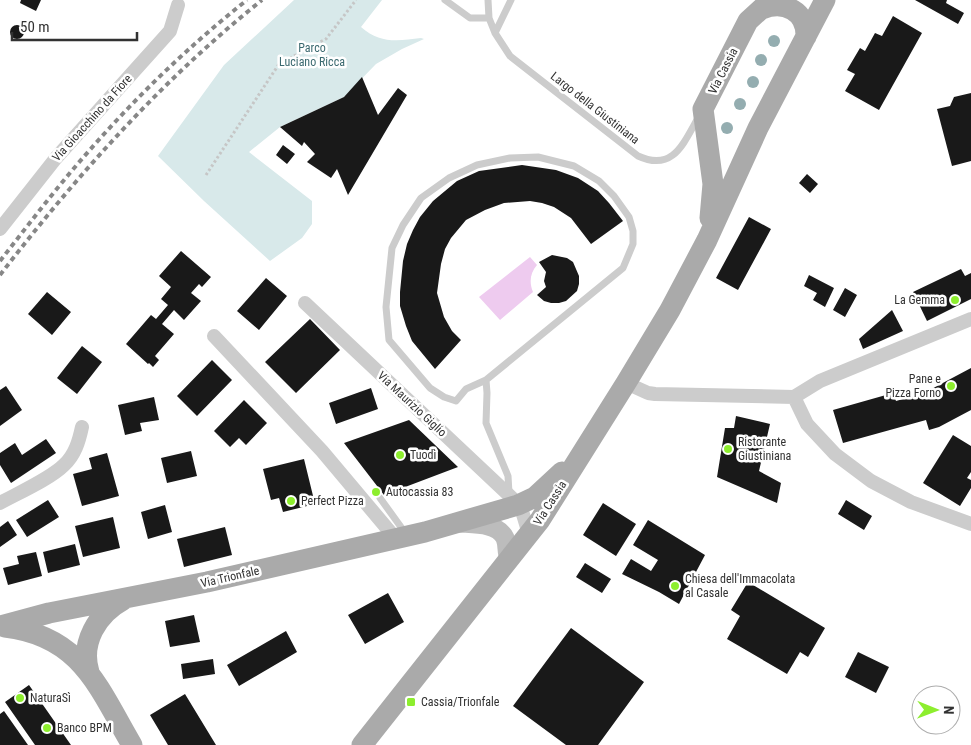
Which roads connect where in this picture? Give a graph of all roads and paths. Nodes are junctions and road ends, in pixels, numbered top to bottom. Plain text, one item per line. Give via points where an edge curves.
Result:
1 (356, 0) edge
2 (445, 0) edge
3 (488, 0) edge
4 (511, 0) edge
5 (825, 0) edge
6 (178, 5) dead end
7 (761, 7) edge
8 (489, 18) junction
9 (495, 33) junction
10 (806, 37) junction
11 (703, 109) junction
12 (708, 139) junction
13 (751, 141) junction
14 (206, 175) dead end
15 (0, 229) edge
16 (707, 240) junction
17 (305, 303) dead end
18 (971, 319) edge
19 (214, 336) dead end
20 (486, 380) junction
21 (626, 383) junction
22 (794, 397) junction
23 (82, 427) dead end
24 (579, 456) junction
25 (380, 498) dead end
26 (514, 500) junction
27 (0, 503) edge
28 (459, 523) junction
29 (971, 524) edge
30 (529, 534) junction
31 (402, 538) junction
32 (509, 559) junction
33 (126, 598) junction
34 (0, 627) edge
35 (89, 672) junction
36 (132, 745) edge
37 (362, 745) edge

1 - 14 path via 326,39 279,64
2 - 8 lane via 470,18
3 - 8 lane, Largo della Giustiniana
4 - 9 lane
5 - 10 main road, Via Cassia
6 - 15 street, Via Gioacchino da Fiore via 170,31 56,158
7 - 10 main road, Via Cassia via 776,4 794,11 806,27
7 - 11 main road, Via Cassia
8 - 9 lane, Largo della Giustiniana
9 - 11 lane, Largo della Giustiniana via 510,56 645,160 656,162 675,154
10 - 13 main road, Via Cassia
11 - 12 main road, Via Cassia
12 - 13 main road via 719,149 730,152 740,150
12 - 16 main road, Via Cassia via 712,191
13 - 16 main road, Via Cassia
16 - 21 main road, Via Cassia
17 - 26 street, Via Maurizio Giglio
18 - 22 street via 820,381
19 - 31 street
20 - 20 lane via 623,268 633,244 629,217 614,196 599,181 574,166 538,157 510,158 477,165 449,178 421,198 392,248 386,307 389,340 430,388 444,397 456,401 466,389
20 - 26 lane via 486,423 508,476
21 - 22 street via 655,394
21 - 24 main road, Via Cassia
22 - 29 street via 807,424 835,454 871,482 911,502
23 - 27 street via 74,452 64,465
24 - 26 main road, Via Trionfale via 530,500
24 - 30 main road, Via Cassia
25 - 31 lane
26 - 28 main road, Via Trionfale
26 - 30 street via 524,516
28 - 31 main road, Via Trionfale
28 - 32 street, Via Trionfale via 498,530 506,541
30 - 32 main road, Via Cassia
31 - 33 main road, Via Trionfale
32 - 37 main road, Via Cassia
33 - 34 main road, Via Trionfale via 49,613
33 - 35 main road via 110,608 91,634 86,651
34 - 35 main road via 31,632 55,642
35 - 36 main road

